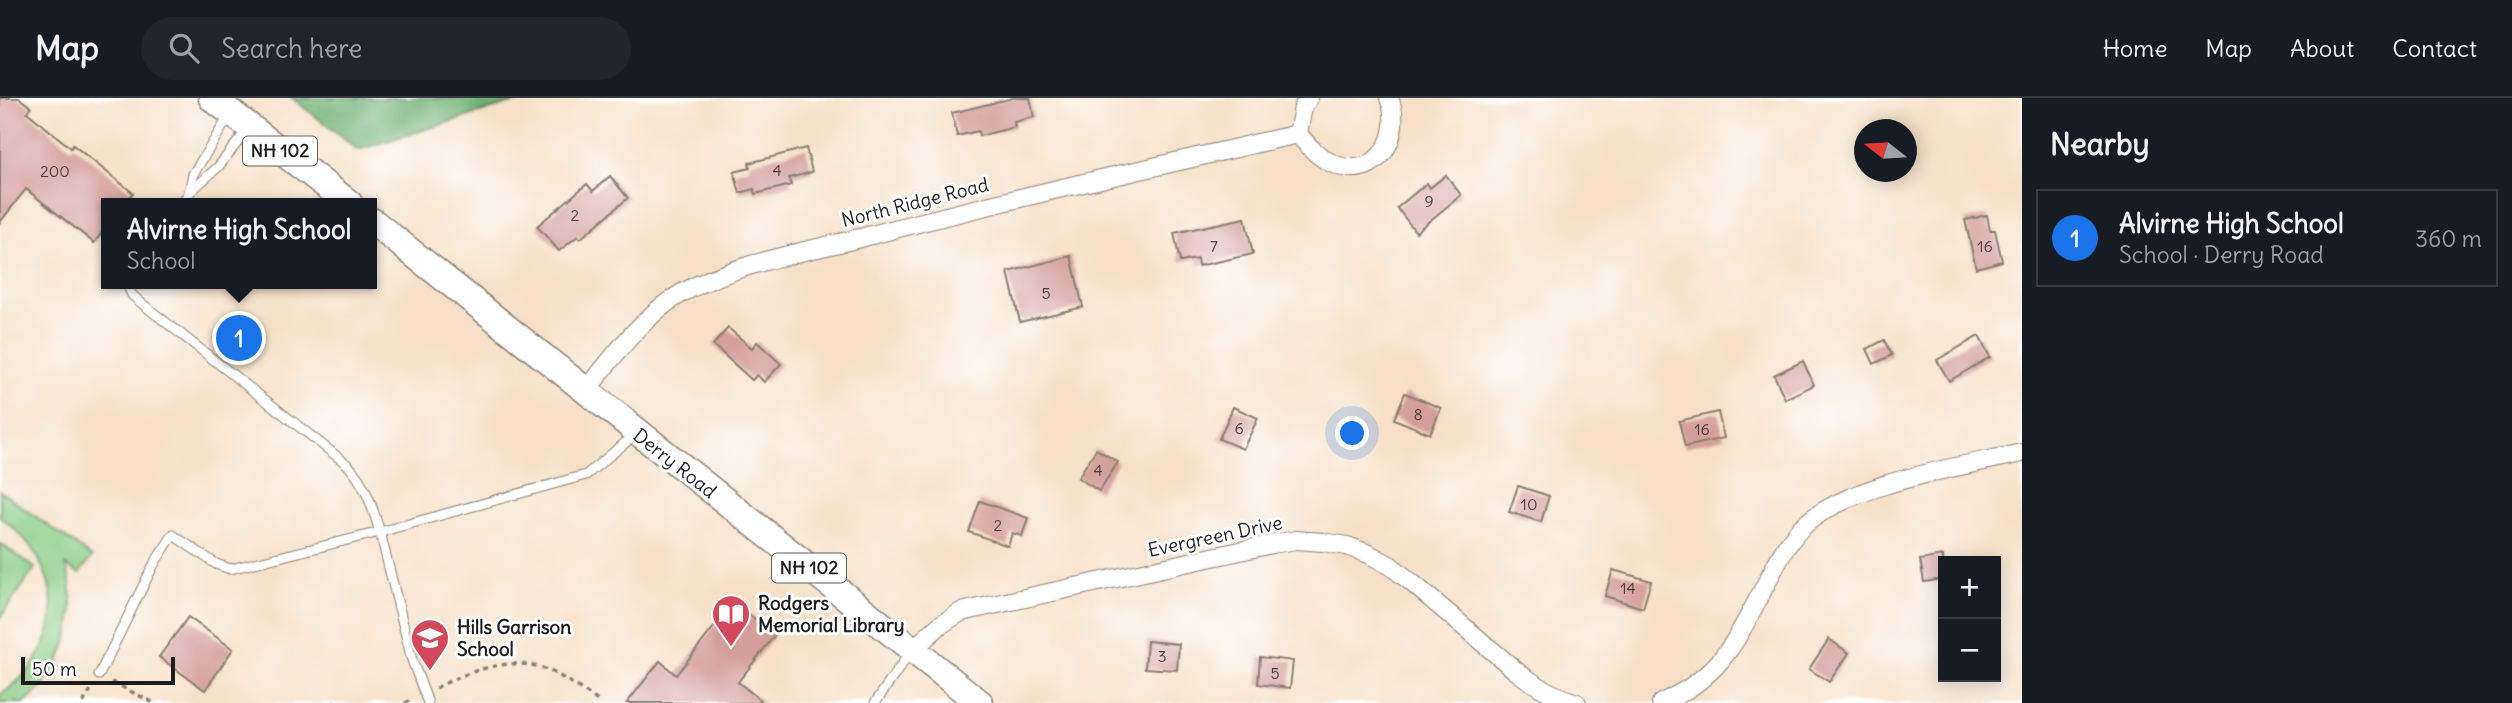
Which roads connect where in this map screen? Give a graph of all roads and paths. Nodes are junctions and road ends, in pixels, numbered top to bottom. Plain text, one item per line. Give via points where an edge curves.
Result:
1 (1309, 98) edge
2 (1390, 98) edge
3 (231, 113) edge
4 (1298, 134) junction
5 (189, 193) junction
6 (186, 198) edge
7 (342, 198) edge
8 (377, 225) edge
9 (129, 289) edge
10 (586, 391) junction
11 (638, 433) junction
12 (2022, 453) edge
13 (380, 532) junction
14 (912, 650) junction
15 (99, 675) joint
16 (426, 699) edge
17 (154, 703) edge
18 (405, 703) edge
19 (601, 703) edge
20 (874, 703) edge
21 (980, 703) edge
22 (1577, 703) edge
23 (1661, 703) edge

1 - 4 street
2 - 4 street via 1394,132 1387,149 1365,165 1338,166 1308,147
3 - 5 lane via 193,174
3 - 5 lane via 218,167
3 - 7 main road, NH 102
4 - 10 street, North Ridge Road via 977,207 723,274 659,309
5 - 6 lane
8 - 10 main road, Derry Road / NH 102
9 - 13 lane via 348,465 369,496
10 - 11 main road, Derry Road / NH 102
11 - 13 lane via 586,475
11 - 14 main road, Derry Road / NH 102
12 - 23 street via 1886,483 1803,527 1783,551 1734,644 1711,672 1685,693
13 - 15 lane via 230,569 173,535
13 - 16 lane
14 - 20 lane
14 - 21 main road, Derry Road / NH 102
14 - 22 street, Evergreen Drive via 961,612 1272,544 1323,542 1347,546 1391,566 1526,678
15 - 17 path
16 - 18 path
16 - 19 path via 459,675 525,664 544,668

